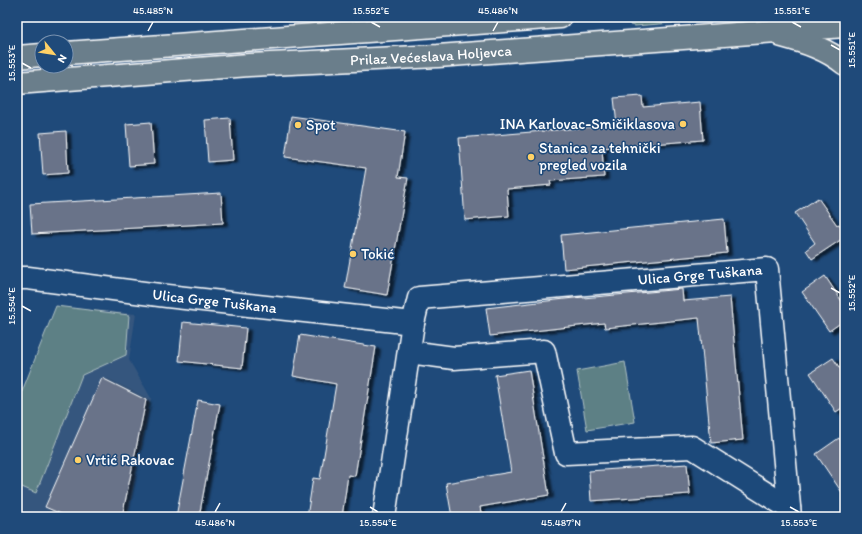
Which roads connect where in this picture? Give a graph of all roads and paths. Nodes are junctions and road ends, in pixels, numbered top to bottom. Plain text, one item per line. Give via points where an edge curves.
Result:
1 (560, 17) edge
2 (845, 26) edge
3 (765, 32) junction
4 (74, 52) edge
5 (34, 56) edge
6 (17, 57) edge
7 (845, 64) edge
8 (17, 83) edge
9 (17, 278) edge
10 (413, 323) junction
11 (409, 352) junction
12 (789, 513) edge
13 (384, 517) edge

1 - 4 highway, Prilaz Većeslava Holjevca
2 - 3 highway, Prilaz Većeslava Holjevca
3 - 7 highway via 814,46
3 - 8 highway, Prilaz Većeslava Holjevca via 438,56 249,65
5 - 6 highway
9 - 10 street, Ulica Grge Tuškana
10 - 11 street, Ulica Grge Tuškana
10 - 12 street, Ulica Grge Tuškana via 418,298 767,269
11 - 12 street, Ulica Grge Tuškana via 454,358 544,351 566,453 692,447
11 - 13 street, Ulica Grge Tuškana

